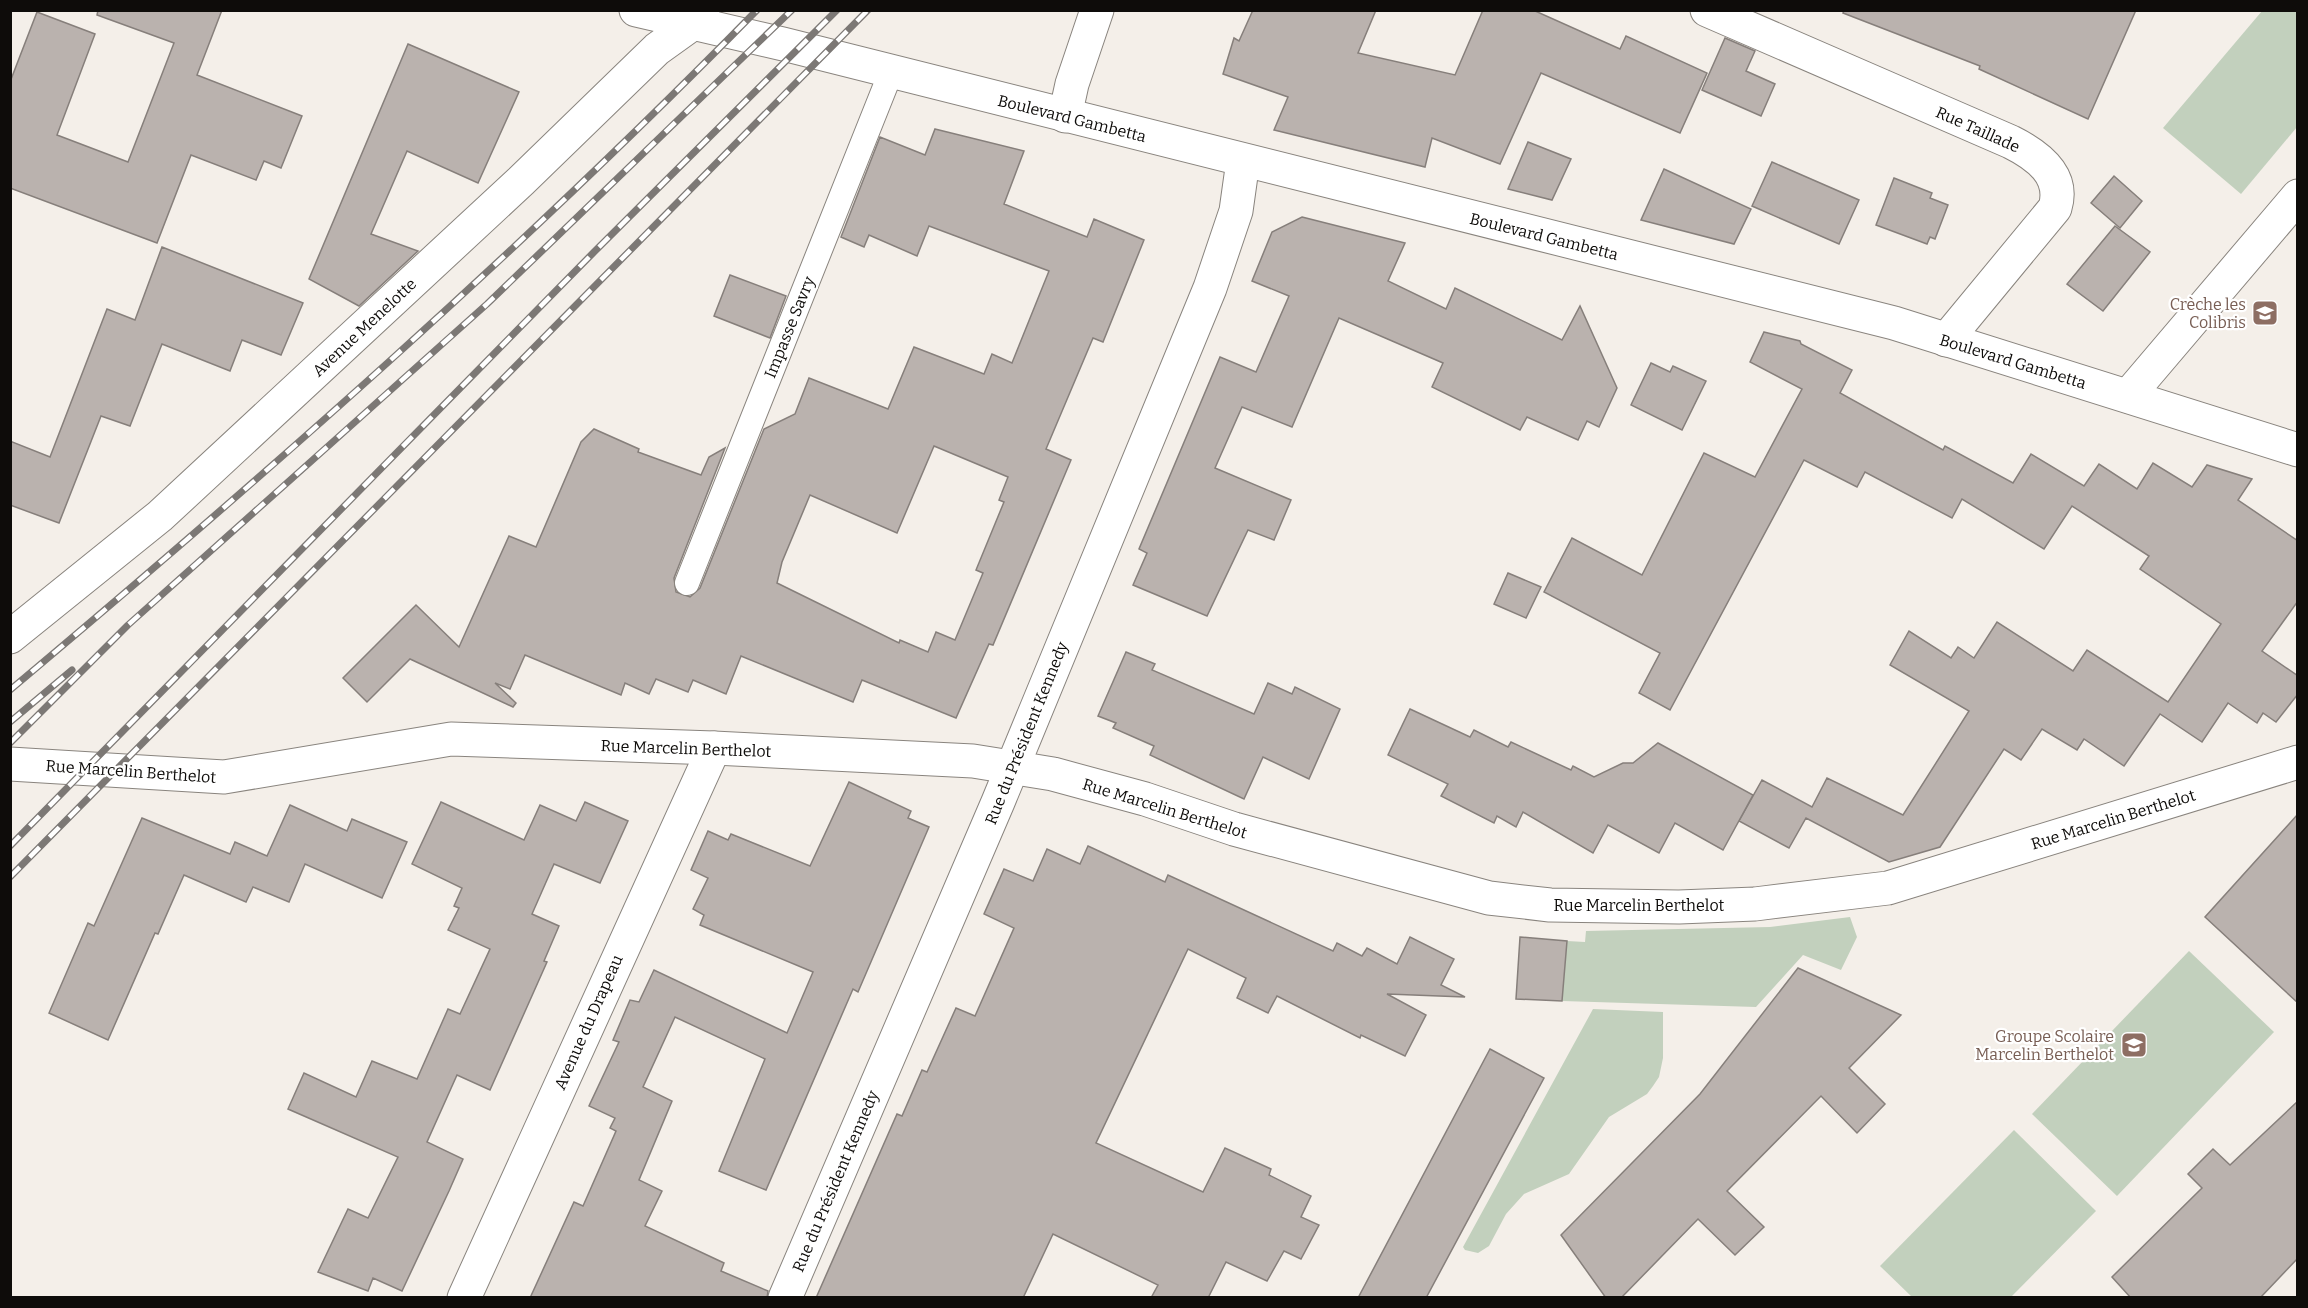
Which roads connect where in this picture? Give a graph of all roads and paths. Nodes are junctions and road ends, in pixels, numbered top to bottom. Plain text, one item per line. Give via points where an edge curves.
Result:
1 (636, 10) edge
2 (1097, 10) edge
3 (1707, 10) edge
4 (702, 17) edge
5 (891, 72) junction
6 (1065, 116) junction
7 (1243, 161) junction
8 (2298, 196) edge
9 (1946, 340) junction
10 (2128, 396) junction
11 (2298, 450) edge
12 (687, 583) dead end
13 (10, 637) edge
14 (714, 748) junction
15 (2298, 762) edge
16 (10, 764) edge
17 (1012, 766) junction
18 (464, 1298) edge
19 (785, 1298) edge

1 - 4 street, Boulevard Gambetta
2 - 6 street
3 - 9 street, Rue Taillade via 2011,142 2046,166 2057,188 2055,208
4 - 5 street, Boulevard Gambetta via 783,44
4 - 13 street, Avenue Menelotte via 657,49 521,181 160,516
5 - 6 street, Boulevard Gambetta
5 - 12 lane, Impasse Savry
6 - 7 street, Boulevard Gambetta
7 - 9 street, Boulevard Gambetta via 1894,323
7 - 17 street, Rue du Président Kennedy via 1236,210 1210,288
8 - 10 street
9 - 10 street, Boulevard Gambetta
10 - 11 street, Boulevard Gambetta
14 - 16 street, Rue Marcelin Berthelot via 451,739 224,777
14 - 17 street, Rue Marcelin Berthelot
14 - 18 street, Avenue du Drapeau
15 - 17 street, Rue Marcelin Berthelot via 1888,888 1755,904 1679,907 1550,905 1489,897 1234,830 1088,783
17 - 19 street, Rue du Président Kennedy

